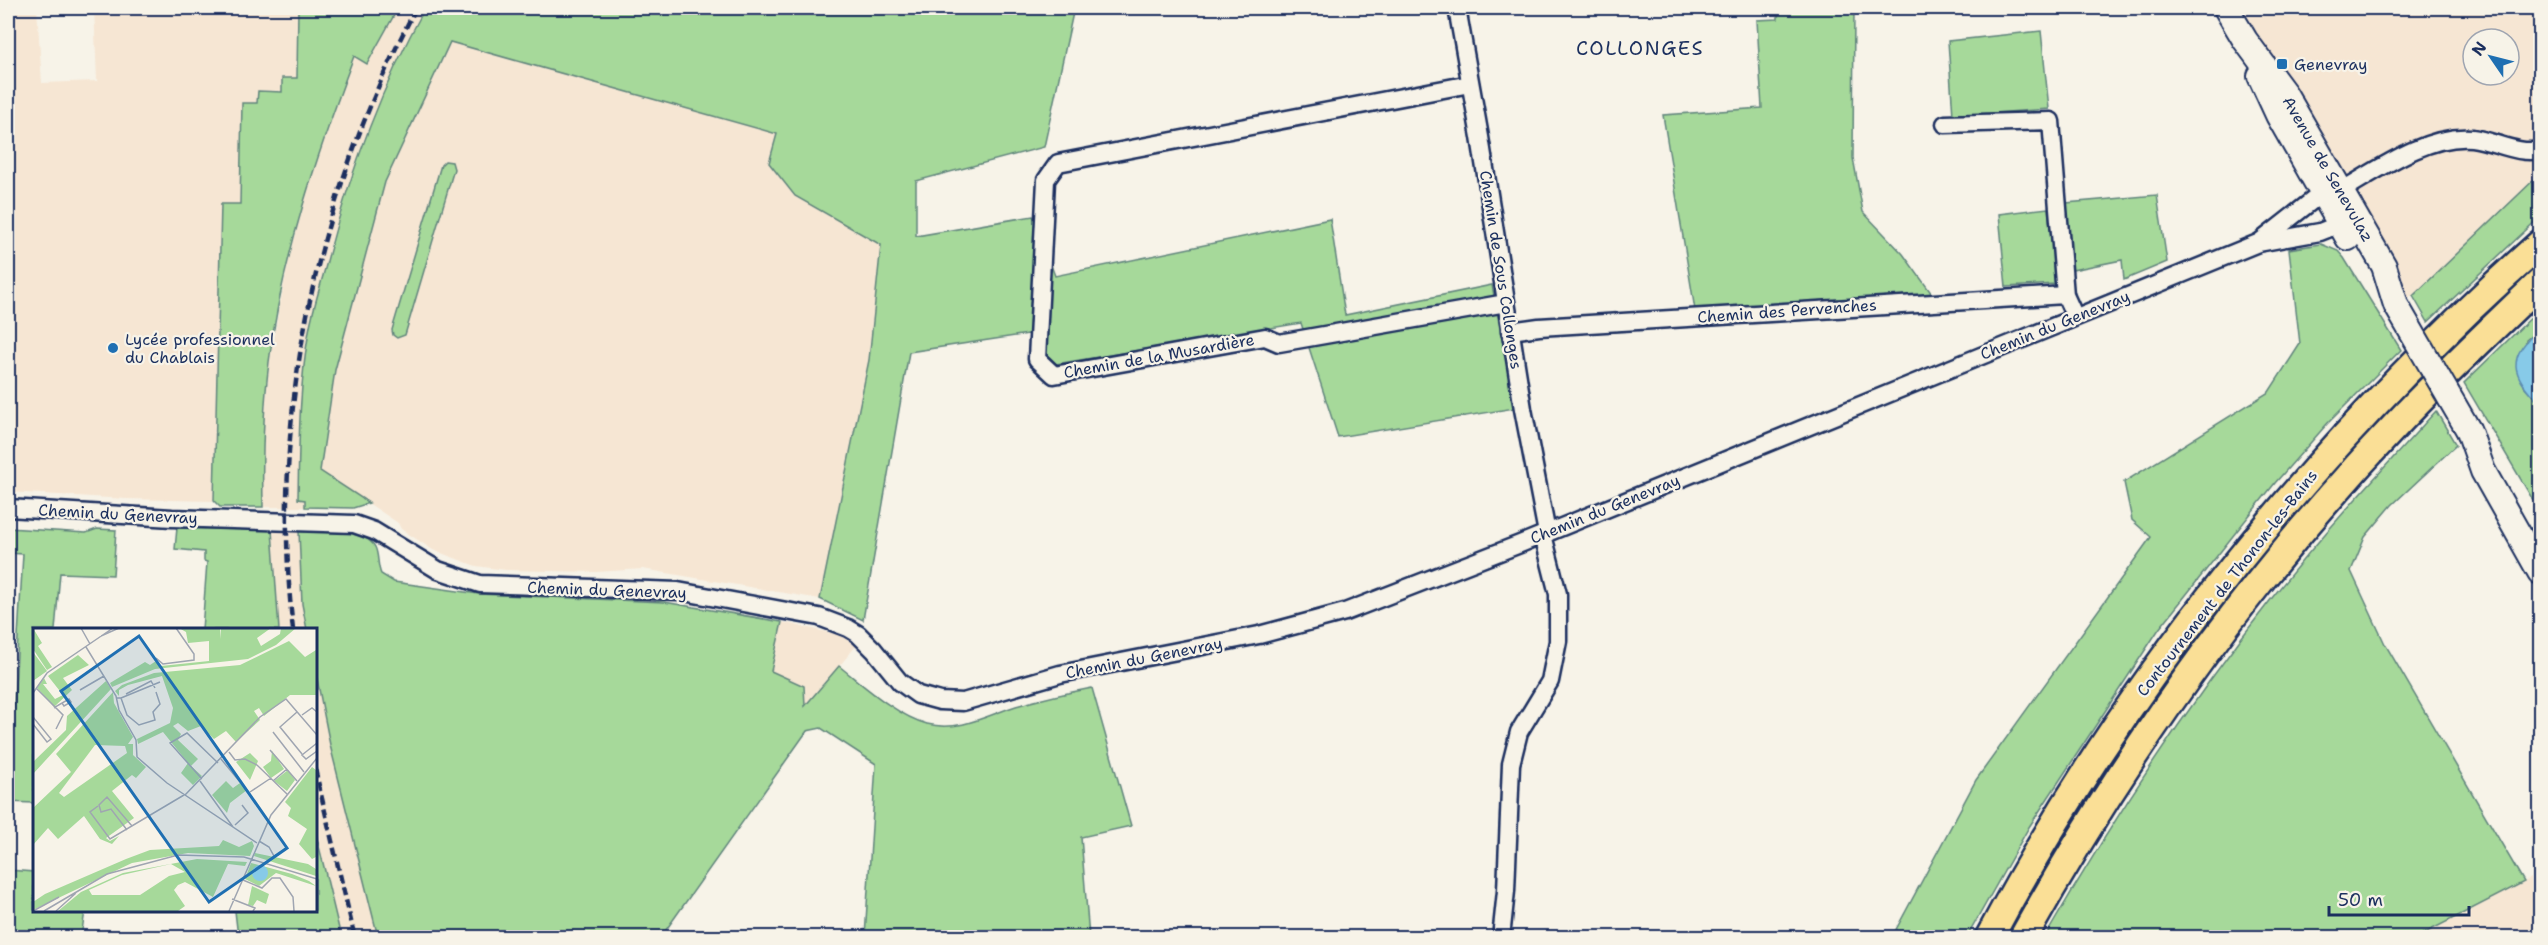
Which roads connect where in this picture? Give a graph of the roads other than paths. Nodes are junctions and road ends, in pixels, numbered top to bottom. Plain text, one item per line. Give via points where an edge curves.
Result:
1 (1457, 8) edge
2 (2226, 8) edge
3 (1470, 84) junction
4 (1946, 124) dead end
5 (2541, 150) edge
6 (2332, 192) junction
7 (2347, 220) junction
8 (2258, 243) junction
9 (2541, 244) edge
10 (2541, 283) edge
11 (2065, 295) junction
12 (1506, 303) junction
13 (2074, 317) junction
14 (1510, 331) junction
15 (8, 508) edge
16 (1545, 534) junction
17 (2539, 557) edge
18 (1501, 938) edge
19 (1989, 938) edge
20 (2024, 938) edge

1 - 3 street, Chemin de Sous Collonges
2 - 6 main road, Avenue de Senevulaz via 2279,85
3 - 12 street, Chemin de Sous Collonges
3 - 12 street, Chemin de la Musardière via 1058,163 1046,180 1037,359 1054,375 1265,337 1279,343
4 - 11 street via 2051,121
5 - 6 street, Chemin du Genevray via 2524,151 2474,138 2438,141
6 - 7 main road, Avenue de Senevulaz
6 - 8 street, Chemin du Genevray
7 - 8 street, Chemin du Genevray via 2320,232
7 - 17 main road, Avenue de Senevulaz, bridge via 2375,283 2396,305 2469,431 2494,459
8 - 13 street, Chemin du Genevray
9 - 19 highway, Contournement de Thonon-les-Bains via 2379,399 2259,536 2138,696 2034,859
10 - 20 highway, Contournement de Thonon-les-Bains via 2394,426 2228,623 2114,784
11 - 13 street
11 - 14 street, Chemin des Pervenches
12 - 14 street, Chemin de Sous Collonges
13 - 16 street, Chemin du Genevray
14 - 16 street, Chemin de Sous Collonges
15 - 16 street, Chemin du Genevray via 354,524 374,531 438,570 480,584 653,589 796,611 848,628 866,641 909,689 929,699 951,702 1060,674 1298,626 1392,595
16 - 18 street, Chemin de Sous Collonges via 1558,594 1558,641 1550,681 1519,732 1510,764

